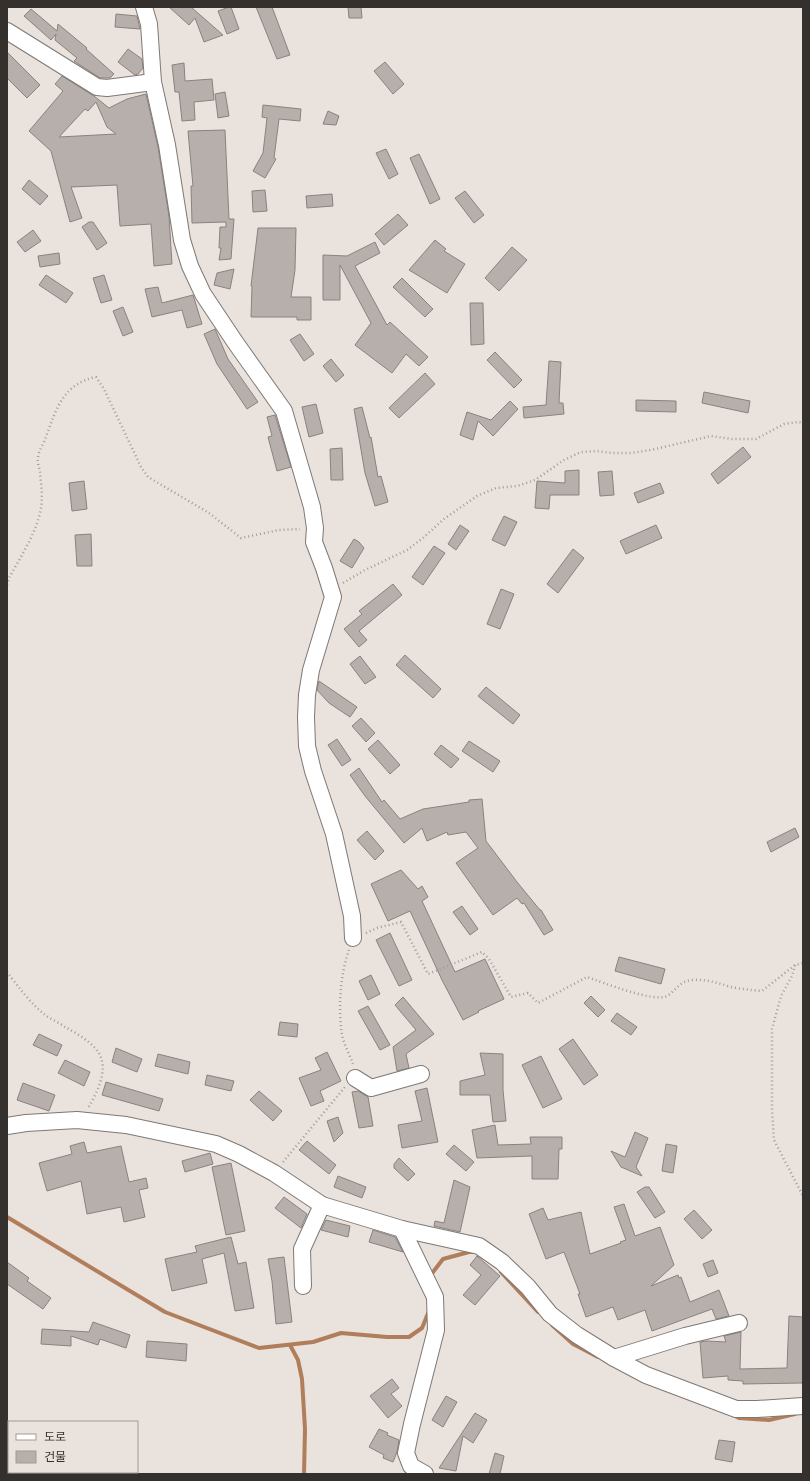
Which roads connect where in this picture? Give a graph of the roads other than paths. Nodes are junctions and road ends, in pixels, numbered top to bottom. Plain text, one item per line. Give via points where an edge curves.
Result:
1 (144, 7) edge
2 (7, 31) edge
3 (153, 82) junction
4 (353, 938) road end
5 (421, 1074) dead end
6 (355, 1078) road end
7 (7, 1126) edge
8 (322, 1205) junction
9 (402, 1229) junction
10 (303, 1286) dead end
11 (739, 1323) dead end
12 (614, 1358) junction
13 (803, 1406) edge
14 (425, 1474) edge

1 - 3 street via 149,24
2 - 3 street via 97,87
3 - 4 street via 167,145 182,240 190,266 204,294 235,342 284,411 307,484 312,506 314,542 333,597 313,663 307,694 307,746 334,834 352,916
5 - 6 street via 371,1088
7 - 8 street via 77,1120 126,1125 216,1144 274,1173
8 - 9 street
8 - 10 street via 302,1249
9 - 12 street via 479,1246 502,1262 528,1287 550,1314 576,1335
9 - 14 street via 435,1297 436,1330 406,1453 411,1466
11 - 12 street via 685,1336
12 - 13 street via 646,1375 736,1409

